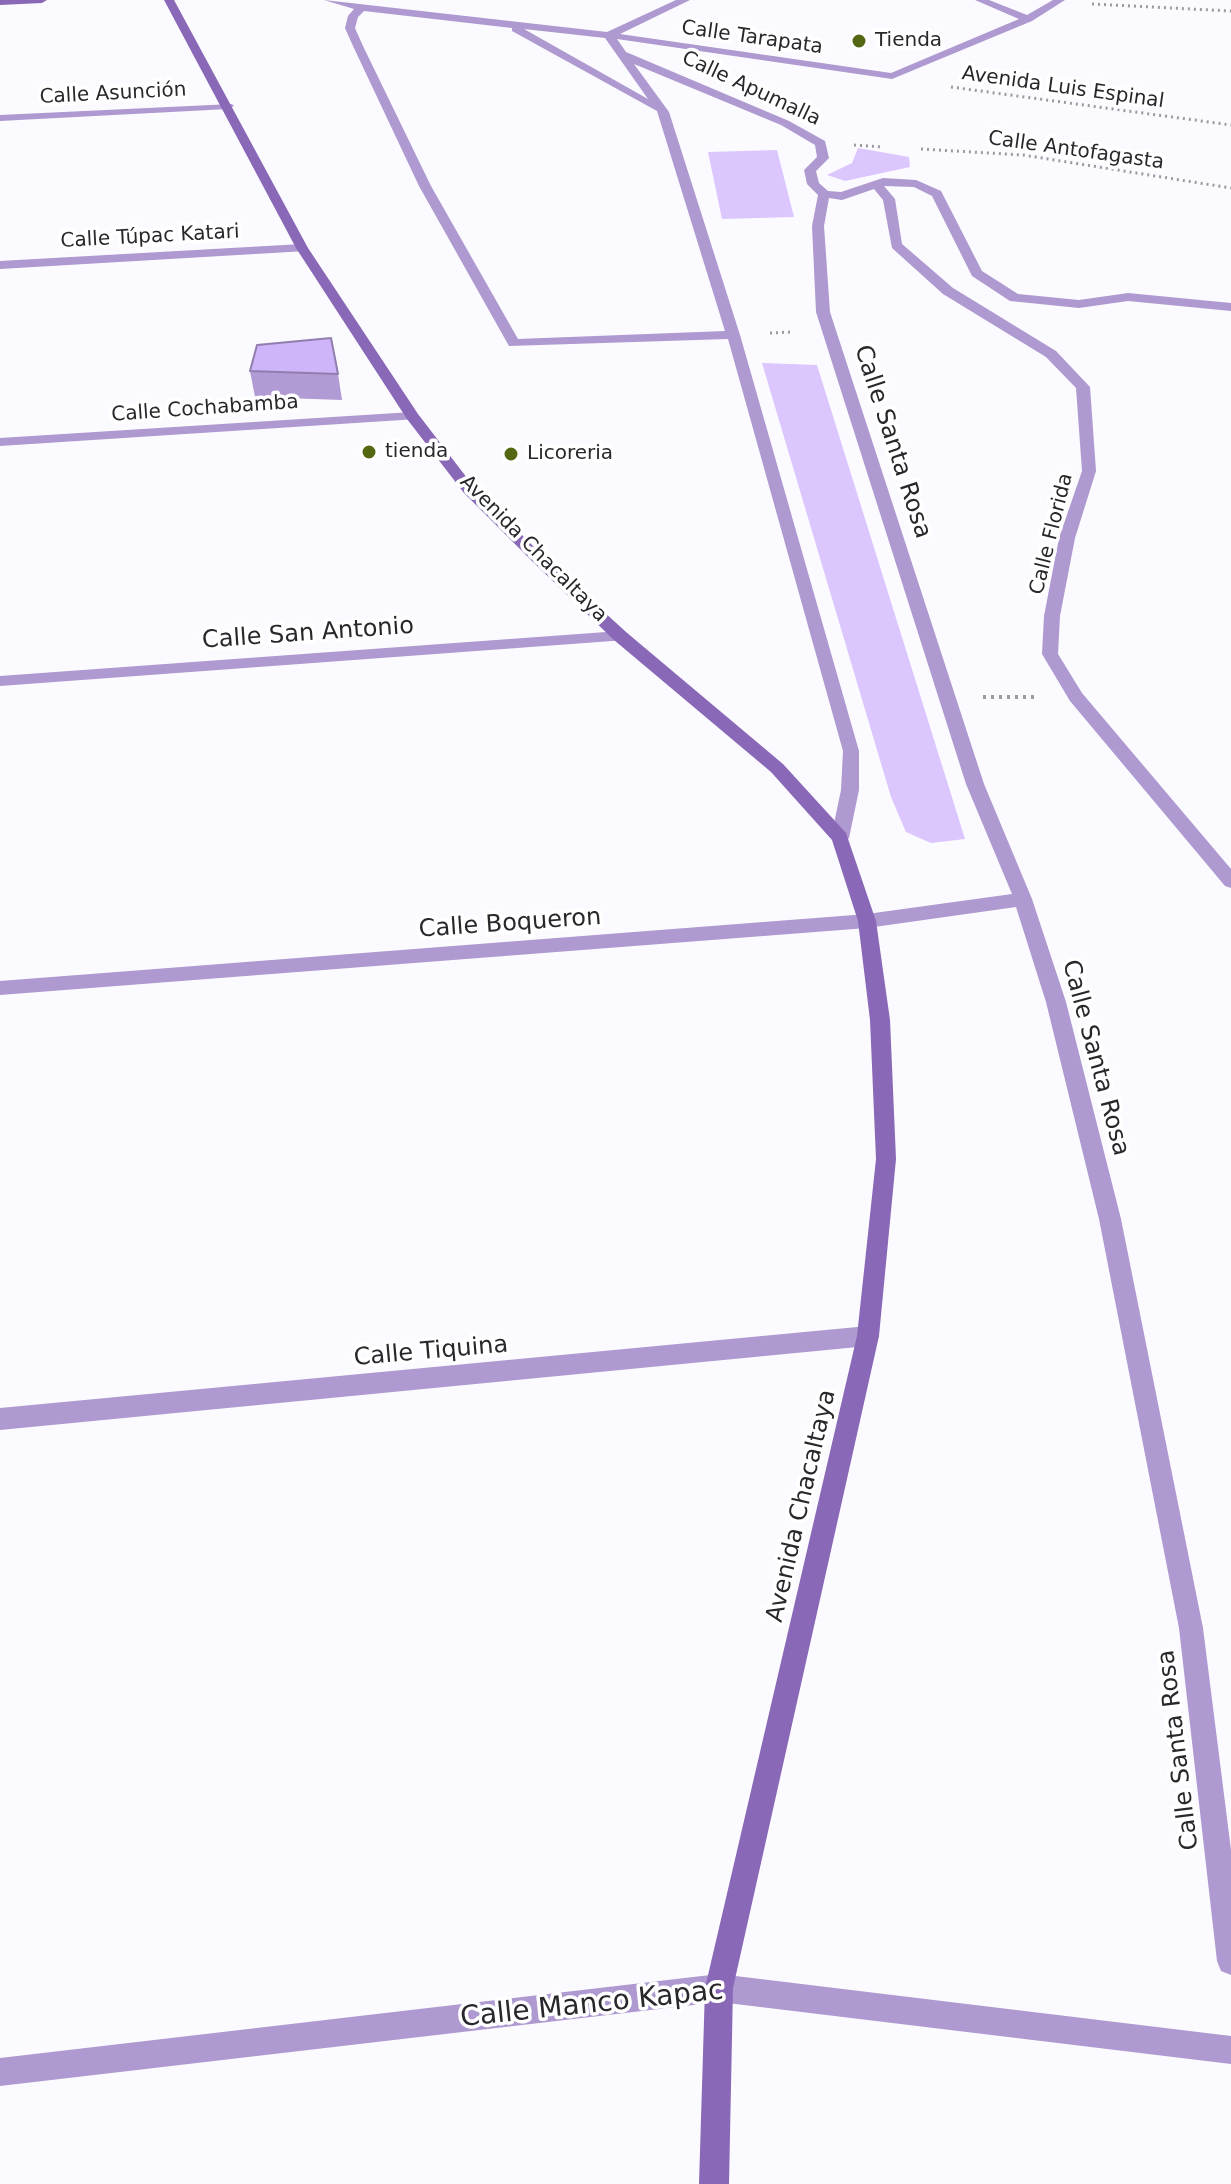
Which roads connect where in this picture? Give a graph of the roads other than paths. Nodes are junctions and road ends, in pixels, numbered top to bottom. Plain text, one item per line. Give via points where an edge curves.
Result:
1 (42, 0) edge
2 (169, 0) edge
3 (329, 0) edge
4 (685, 0) edge
5 (980, 0) edge
6 (1060, 1) edge
7 (0, 2) edge
8 (362, 8) junction
9 (1028, 19) junction
10 (509, 25) junction
11 (608, 35) junction
12 (618, 53) junction
13 (228, 106) junction
14 (663, 112) junction
15 (0, 118) edge
16 (877, 185) junction
17 (824, 194) junction
18 (302, 248) junction
19 (0, 265) edge
20 (1231, 307) edge
21 (733, 335) junction
22 (412, 416) junction
23 (0, 442) edge
24 (620, 636) junction
25 (0, 681) edge
26 (840, 838) junction
27 (1231, 881) edge
28 (1023, 899) junction
29 (867, 921) junction
30 (0, 988) edge
31 (868, 1336) junction
32 (0, 1419) edge
33 (1231, 1961) edge
34 (719, 1988) junction
35 (1231, 2050) edge
36 (0, 2072) edge
37 (714, 2184) edge

1 - 7 street
2 - 13 street, Avenida Chacaltaya
3 - 8 street, Calle Tarapata
4 - 11 street via 649,8
5 - 9 street
6 - 9 street
8 - 10 street, Calle Tarapata
8 - 21 street via 350,28 358,46 425,186 514,343
9 - 11 street, Calle Tarapata via 892,76
10 - 11 street, Calle Tarapata
10 - 14 street
11 - 12 street, Avenida Chacaltaya
12 - 14 street, Avenida Chacaltaya
12 - 17 street, Calle Apumalla via 821,143 823,158 810,170 813,184
13 - 15 street, Calle Asunción
13 - 18 street, Avenida Chacaltaya
14 - 21 street, Avenida Chacaltaya
16 - 17 street via 842,196
16 - 20 street via 916,184 937,194 977,273 1015,298 1079,304 1128,297
16 - 27 street, Calle Florida via 889,199 896,245 948,291 1051,354 1083,387 1089,471 1067,538 1050,654 1076,697
17 - 28 street, Calle Santa Rosa via 818,226 823,312 975,784
18 - 19 street, Calle Túpac Katari
18 - 22 street, Avenida Chacaltaya
21 - 26 street, Avenida Chacaltaya via 851,751
22 - 23 street, Calle Cochabamba
22 - 24 street, Avenida Chacaltaya via 469,490
24 - 25 street, Calle San Antonio
24 - 26 street, Avenida Chacaltaya via 777,768
26 - 29 street, Avenida Chacaltaya
28 - 29 street, Calle Boqueron
28 - 33 street, Calle Santa Rosa via 1056,1002 1110,1219 1191,1628
29 - 30 street, Calle Boqueron
29 - 31 street, Avenida Chacaltaya via 880,1020 886,1159
31 - 32 street, Calle Tiquina
31 - 34 street, Avenida Chacaltaya
34 - 35 street, Calle Manco Kapac
34 - 36 street, Calle Manco Kapac
34 - 37 street, Avenida Chacaltaya

